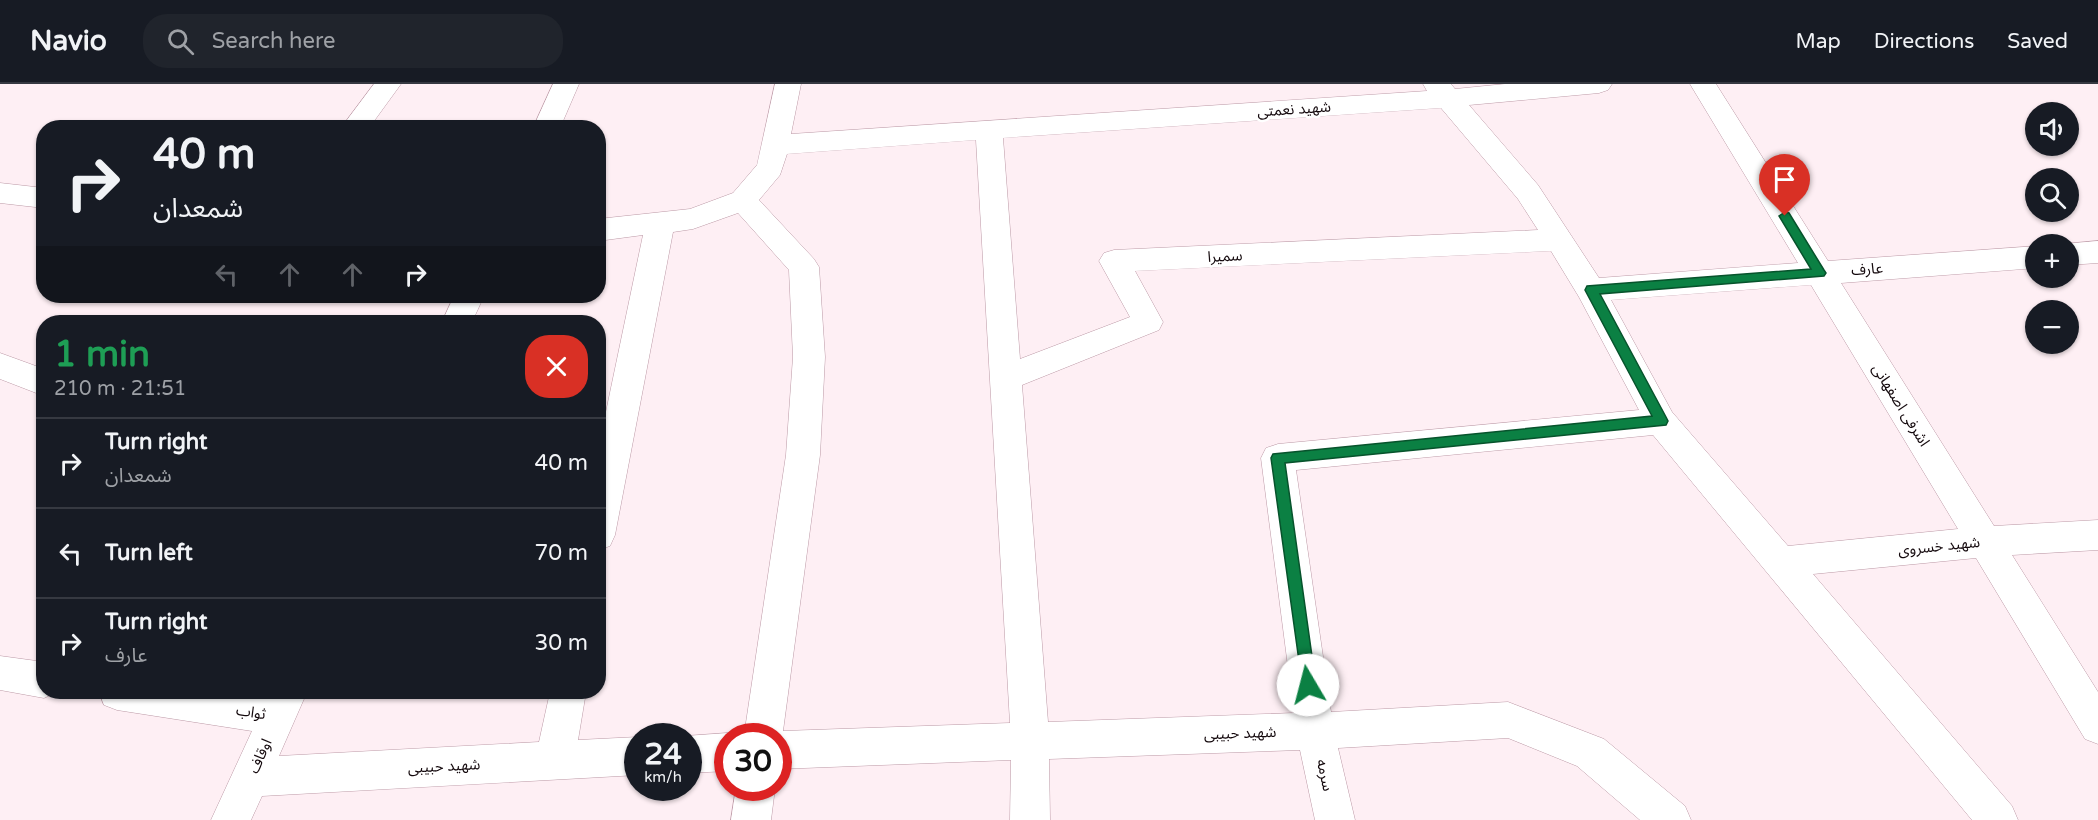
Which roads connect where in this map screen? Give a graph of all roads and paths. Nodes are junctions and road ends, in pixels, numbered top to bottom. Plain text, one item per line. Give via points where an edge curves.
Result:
1 (388, 84) edge
2 (566, 84) edge
3 (788, 84) edge
4 (1599, 84) edge
5 (1703, 84) edge
6 (1443, 91) edge
7 (360, 120) edge
8 (550, 120) edge
9 (989, 129) junction
10 (775, 145) junction
11 (0, 193) edge
12 (36, 197) edge
13 (743, 200) junction
14 (660, 223) junction
15 (606, 229) edge
16 (1559, 240) junction
17 (2098, 252) edge
18 (2079, 253) edge
19 (2025, 258) edge
20 (1820, 273) junction
21 (1591, 290) junction
22 (0, 366) edge
23 (1006, 378) junction
24 (36, 380) edge
25 (1661, 421) junction
26 (606, 495) edge
27 (2098, 535) edge
28 (1984, 542) junction
29 (1780, 562) junction
30 (0, 673) edge
31 (36, 679) edge
32 (214, 699) edge
33 (567, 699) edge
34 (283, 704) edge
35 (765, 723) edge
36 (2098, 726) edge
37 (1315, 731) junction
38 (1030, 740) junction
39 (792, 749) edge
40 (624, 757) edge
41 (555, 760) junction
42 (250, 777) junction
43 (754, 801) edge
44 (231, 820) edge
45 (751, 820) edge
46 (1030, 820) edge
47 (1335, 820) edge
48 (1671, 820) edge
49 (1998, 820) edge

1 - 7 street
2 - 8 street
3 - 10 street
4 - 6 street, شهید نعمتی
5 - 20 street, اشرفی اصفهانی
6 - 9 street, شهید نعمتی
6 - 16 street via 1528,192
9 - 10 street, شهید نعمتی
9 - 23 street
10 - 13 street via 770,168
11 - 12 street
13 - 14 street via 693,219
13 - 35 street via 804,267 809,357 803,455
14 - 15 street
14 - 26 street
16 - 21 street
16 - 23 street, سمیرا via 1114,261 1149,322
17 - 18 street
19 - 20 street, عارف
20 - 21 street, عارف
20 - 28 street, اشرفی اصفهانی
21 - 25 street
22 - 24 street
23 - 38 street
25 - 29 street
25 - 37 street, سرمه via 1278,458
27 - 28 street, شهید خسروی
28 - 29 street, شهید خسروی
28 - 36 street, اشرفی اصفهانی
29 - 49 street
30 - 31 street
32 - 34 street, ثواب
33 - 41 street
34 - 42 street, اوقاف
37 - 38 street, شهید حبیبی
37 - 47 street, سرمه
37 - 48 street, شهید حبیبی via 1508,720 1590,752
38 - 39 street, شهید حبیبی
38 - 46 street
40 - 41 street, شهید حبیبی
41 - 42 street, شهید حبیبی
42 - 44 street, اوقاف
43 - 45 street

